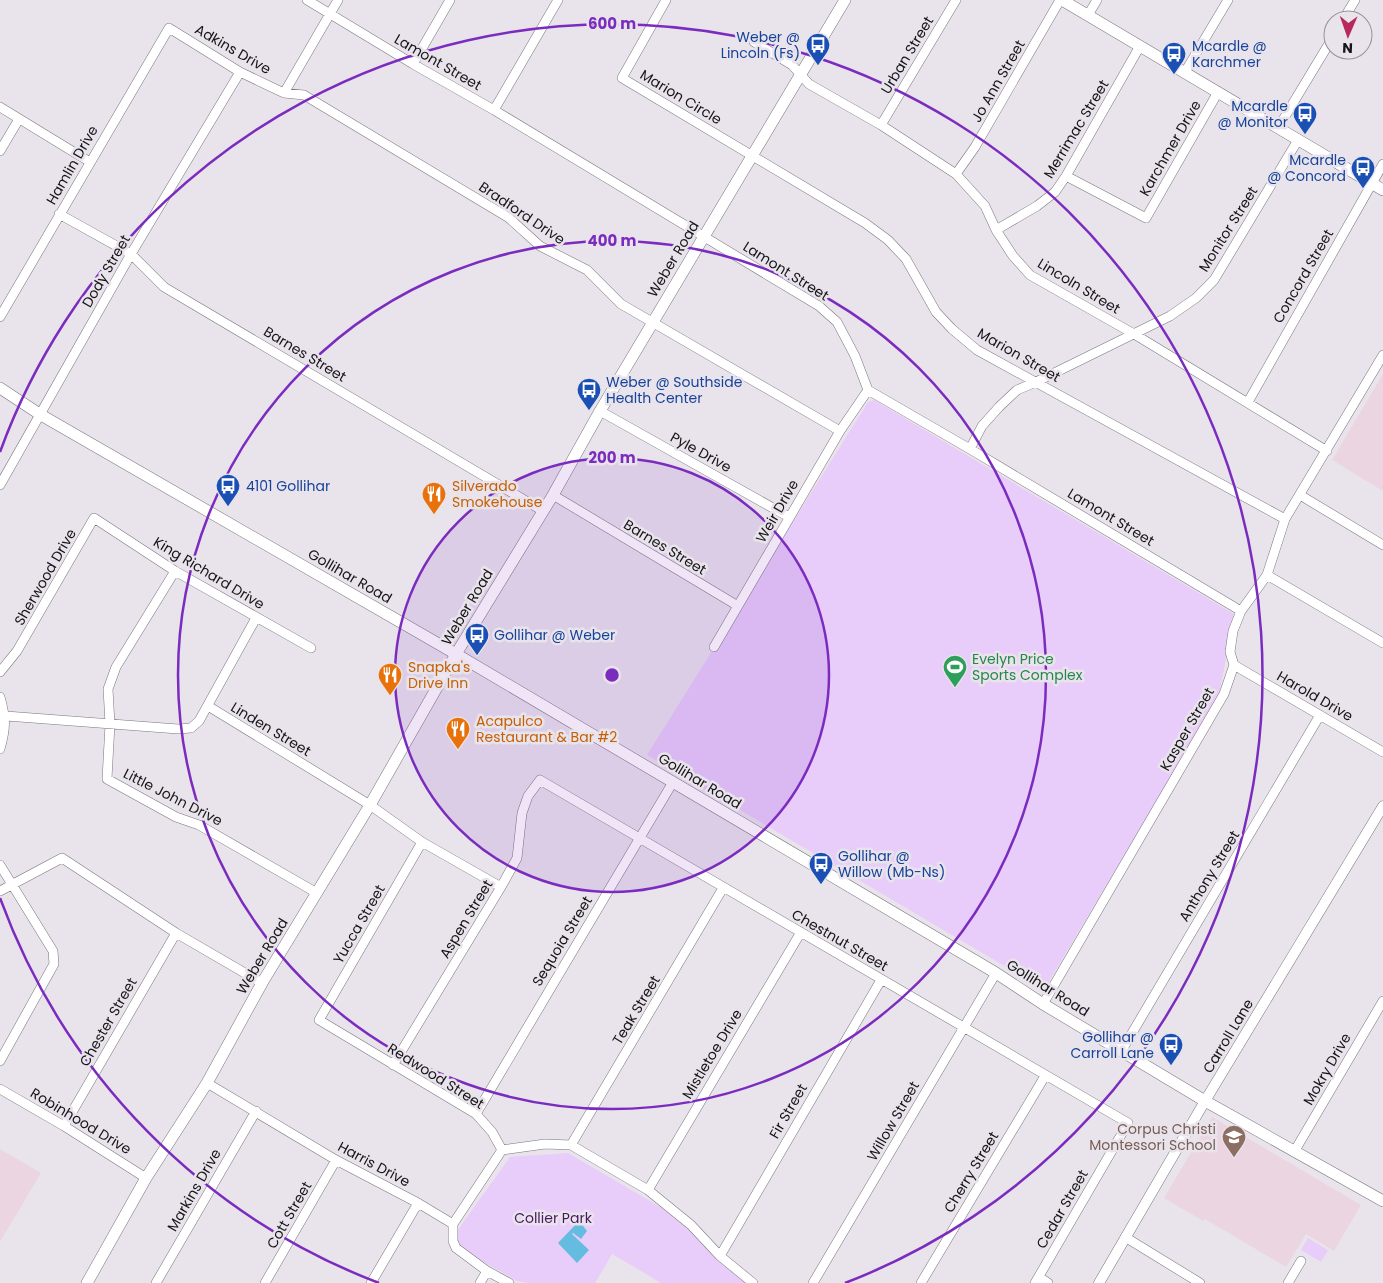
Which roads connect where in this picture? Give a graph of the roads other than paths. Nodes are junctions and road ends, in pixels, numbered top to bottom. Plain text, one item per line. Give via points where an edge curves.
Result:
1 (307, 0) edge
2 (338, 0) edge
3 (450, 0) edge
4 (558, 0) edge
5 (666, 0) edge
6 (844, 0) edge
7 (956, 0) edge
8 (1061, 0) edge
9 (1097, 0) edge
10 (1228, 0) edge
11 (330, 13) junction
12 (1088, 15) junction
13 (169, 28) joint
14 (754, 42) dead end
15 (1140, 46) junction
16 (1323, 54) edge
17 (413, 64) junction
18 (240, 72) junction
19 (1184, 72) junction
20 (800, 76) junction
21 (1218, 92) junction
22 (284, 93) junction
23 (0, 107) edge
24 (494, 110) junction
25 (20, 119) junction
26 (881, 125) junction
27 (1278, 128) junction
28 (1298, 140) junction
29 (0, 152) edge
30 (752, 155) junction
31 (90, 162) junction
32 (1383, 164) edge
33 (956, 174) junction
34 (1066, 176) junction
35 (1372, 183) junction
36 (1383, 190) edge
37 (60, 214) junction
38 (996, 230) junction
39 (705, 236) junction
40 (131, 254) junction
41 (0, 317) edge
42 (653, 321) junction
43 (1134, 334) junction
44 (1383, 355) edge
45 (1036, 382) junction
46 (0, 388) edge
47 (868, 390) junction
48 (1248, 402) junction
49 (600, 411) junction
50 (41, 414) junction
51 (840, 431) junction
52 (970, 449) junction
53 (1327, 451) junction
54 (0, 485) edge
55 (1300, 495) junction
56 (553, 496) junction
57 (543, 511) junction
58 (789, 517) junction
59 (94, 518) joint
60 (1285, 519) junction
61 (1383, 545) edge
62 (175, 570) junction
63 (1267, 575) junction
64 (738, 606) junction
65 (1242, 611) junction
66 (256, 618) junction
67 (1383, 643) edge
68 (714, 647) dead end
69 (311, 648) dead end
70 (456, 654) junction
71 (1234, 665) junction
72 (0, 672) edge
73 (0, 697) edge
74 (208, 706) junction
75 (1320, 715) junction
76 (6, 716) junction
77 (110, 724) junction
78 (0, 749) edge
79 (1383, 752) edge
80 (540, 780) joint
81 (673, 782) junction
82 (370, 805) junction
83 (1383, 806) edge
84 (639, 838) junction
85 (422, 842) junction
86 (0, 865) edge
87 (13, 885) junction
88 (501, 887) junction
89 (723, 888) junction
90 (0, 891) edge
91 (317, 893) junction
92 (801, 932) junction
93 (176, 933) junction
94 (996, 973) junction
95 (881, 980) junction
96 (262, 983) junction
97 (1383, 1001) edge
98 (1043, 1004) junction
99 (319, 1020) joint
100 (964, 1027) junction
101 (1122, 1050) junction
102 (0, 1061) edge
103 (393, 1065) junction
104 (1045, 1076) junction
105 (207, 1083) junction
106 (0, 1089) edge
107 (1204, 1101) junction
108 (256, 1111) junction
109 (476, 1114) junction
110 (1128, 1124) joint
111 (64, 1126) junction
112 (572, 1145) junction
113 (502, 1150) junction
114 (1294, 1152) junction
115 (336, 1160) junction
116 (146, 1178) junction
117 (648, 1190) junction
118 (1382, 1198) edge
119 (418, 1203) junction
120 (453, 1224) junction
121 (1125, 1237) junction
122 (720, 1256) junction
123 (1300, 1261) dead end
124 (487, 1271) junction
125 (1036, 1280) edge
126 (87, 1283) edge
127 (156, 1283) edge
128 (265, 1283) edge
129 (371, 1283) edge
130 (480, 1283) edge
131 (509, 1283) edge
132 (753, 1283) edge
133 (813, 1283) edge
134 (921, 1283) edge
135 (1048, 1283) edge
136 (1098, 1283) edge
137 (1200, 1283) edge
138 (1288, 1283) edge

1 - 11 street, Lamont Street
2 - 11 street
3 - 17 street
4 - 24 street
5 - 30 street, Marion Circle via 622,78
6 - 20 main road, Weber Road
7 - 26 street, Urban Street
8 - 12 main road
8 - 33 street, Jo Ann Street via 976,147
9 - 12 street
10 - 19 street
11 - 17 street, Lamont Street
11 - 22 street
12 - 15 main road
13 - 18 street, Adkins Drive
13 - 31 street, Hamlin Drive
14 - 20 street, Lincoln Street via 792,65
15 - 19 main road
15 - 34 street, Merrimac Street
16 - 27 street
17 - 24 street, Lamont Street
18 - 22 street, Adkins Drive
18 - 40 street, Dody Street
19 - 21 main road
20 - 26 street, Lincoln Street
20 - 30 main road, Weber Road
21 - 27 main road
21 - 34 street, Karchmer Drive via 1146,218
22 - 42 street, Bradford Drive via 304,96 510,218 540,246 587,270 621,304
23 - 25 street
24 - 39 street, Lamont Street
25 - 29 street
25 - 31 street
26 - 33 street, Lincoln Street
27 - 28 main road
28 - 35 main road
28 - 43 street, Monitor Street via 1214,280 1196,298 1170,316
30 - 39 main road, Weber Road
30 - 45 street, Marion Street via 888,240 906,259 936,312 952,329 977,350
31 - 37 street, Hamlin Drive
32 - 35 street, Concord Street
33 - 38 street, Lincoln Street via 985,206
34 - 38 street, Merrimac Street via 1055,192 1037,206
35 - 36 main road
35 - 48 street, Concord Street
37 - 40 street, Barnes Street
37 - 41 street, Hamlin Drive
38 - 43 street, Lincoln Street via 1030,275
39 - 42 main road, Weber Road
39 - 47 street, Lamont Street via 819,306 837,322
40 - 50 street, Dody Street
40 - 57 street, Barnes Street via 164,286
42 - 49 main road, Weber Road
42 - 51 street, Bradford Drive
43 - 45 street, Monitor Street
43 - 48 street, Lincoln Street
44 - 53 street, Kasper Street
45 - 52 street, Monitor Street via 1017,390 999,407 982,426
45 - 60 street, Marion Street
46 - 50 main road, Gollihar Road
47 - 51 street, Weir Drive
47 - 52 street, Lamont Street
48 - 53 street, Lincoln Street
49 - 56 main road, Weber Road
49 - 58 street, Pyle Drive
50 - 54 street, Dody Street
50 - 70 main road, Gollihar Road
51 - 58 street, Weir Drive
52 - 65 street, Lamont Street
53 - 55 street, Kasper Street
55 - 60 street, Kasper Street
55 - 61 street
56 - 57 main road, Weber Road
56 - 64 street, Barnes Street
57 - 70 main road, Weber Road
58 - 64 street, Weir Drive
59 - 62 street, King Richard Drive
59 - 72 street, Sherwood Drive via 17,651
60 - 63 street, Kasper Street
62 - 66 street, King Richard Drive
62 - 77 street, Little John Drive via 116,667 108,689
63 - 65 street, Kasper Street
63 - 67 street
64 - 68 street, Weir Drive
65 - 71 street, Kasper Street via 1233,631 1230,652
66 - 69 street, King Richard Drive
66 - 74 street
70 - 81 main road, Gollihar Road
70 - 82 main road, Weber Road
71 - 75 street, Harold Drive
71 - 98 street, Kasper Street via 1224,694
73 - 76 street
74 - 77 street via 191,728
74 - 82 street, Linden Street
75 - 79 street, Harold Drive
75 - 101 street, Anthony Street
76 - 77 street
76 - 78 street
77 - 91 street, Little John Drive via 107,779 176,817 199,824
80 - 84 street, Chestnut Street
80 - 88 street, Aspen Street via 528,796 522,813 517,858
81 - 84 street, Sequoia Street
81 - 94 main road, Gollihar Road
82 - 85 street, Linden Street
82 - 91 main road, Weber Road
83 - 107 street, Carroll Lane
84 - 89 street, Chestnut Street
84 - 109 street, Sequoia Street
85 - 88 street, Linden Street
85 - 99 street, Yucca Street
86 - 87 street
87 - 90 street
87 - 93 street via 62,858
87 - 102 street via 53,951 54,964
88 - 103 street, Aspen Street
89 - 92 street, Chestnut Street
89 - 112 street, Teak Street
91 - 96 main road, Weber Road
92 - 95 street, Chestnut Street
92 - 117 street, Mistletoe Drive
93 - 96 street
93 - 111 street, Chester Street
94 - 98 main road, Gollihar Road
94 - 100 street, Willow Street
95 - 100 street, Chestnut Street
95 - 122 street, Fir Street
96 - 105 main road, Weber Road
97 - 114 street, Mokry Drive
98 - 101 main road, Gollihar Road
99 - 103 street, Redwood Street
100 - 104 street, Chestnut Street
100 - 133 street, Willow Street
101 - 107 main road, Gollihar Road
103 - 109 street, Redwood Street
104 - 110 street, Chestnut Street
104 - 134 street, Cherry Street
105 - 108 street, Harris Drive
105 - 116 main road, Weber Road
106 - 111 street, Robinhood Drive
107 - 114 main road, Gollihar Road
107 - 121 street, Carroll Lane
108 - 115 street, Harris Drive
108 - 127 street, Markins Drive
109 - 113 street, Redwood Street
110 - 125 street, Cedar Street
111 - 116 street, Robinhood Drive
112 - 113 street via 545,1144
112 - 117 street
113 - 120 street
114 - 118 main road, Gollihar Road
115 - 119 street, Harris Drive
115 - 128 street, Cott Street
116 - 126 main road, Weber Road
117 - 122 street via 691,1225
119 - 120 street, Harris Drive
119 - 129 street
120 - 124 street via 456,1248
121 - 136 street, Carroll Lane
121 - 137 street
122 - 132 street
123 - 138 street
124 - 130 street
124 - 131 street
125 - 135 street

